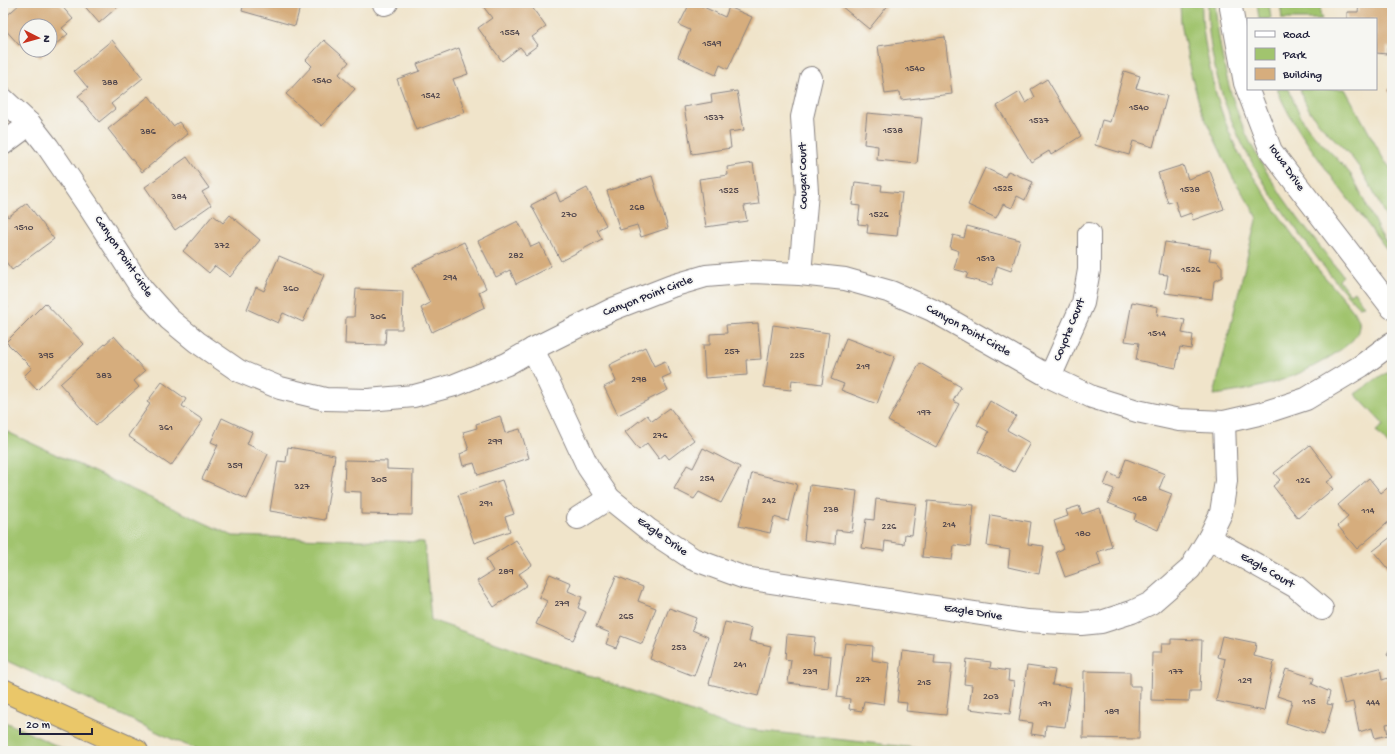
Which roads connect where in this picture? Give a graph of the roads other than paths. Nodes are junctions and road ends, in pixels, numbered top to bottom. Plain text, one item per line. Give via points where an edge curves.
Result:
1 (1231, 3) edge
2 (811, 78) dead end
3 (1247, 88) edge
4 (1248, 90) edge
5 (3, 99) edge
6 (30, 124) junction
7 (3, 144) edge
8 (1089, 234) dead end
9 (800, 274) junction
10 (1392, 308) edge
11 (1392, 343) edge
12 (533, 349) junction
13 (1050, 378) junction
14 (1224, 422) junction
15 (609, 498) junction
16 (578, 518) dead end
17 (1209, 538) junction
18 (1322, 608) dead end
19 (3, 690) edge
20 (136, 751) edge

1 - 3 street, Iowa Drive
2 - 9 street, Cougar Court via 802,117 807,192
4 - 10 street, Iowa Drive via 1271,151
5 - 6 street, Canyon Point Circle
6 - 7 street
6 - 12 street, Canyon Point Circle via 91,210 142,289 169,319 197,342 240,371 280,388 325,398 368,400 414,396 455,385 507,364
8 - 13 street, Coyote Court via 1089,270 1083,303
9 - 12 street, Canyon Point Circle via 754,272 706,276 613,309
9 - 13 street, Canyon Point Circle via 844,279 891,292 932,310
11 - 14 street, Canyon Point Circle via 1361,366 1306,399
12 - 15 street, Eagle Drive via 588,467
13 - 14 street, Canyon Point Circle via 1092,397 1137,411 1178,420
14 - 17 street, Eagle Drive via 1226,481 1220,513
15 - 16 street
15 - 17 street, Eagle Drive via 649,530 693,559 745,578 1027,621 1081,624 1102,622 1132,612 1151,603 1190,569
17 - 18 street, Eagle Court via 1296,587
19 - 20 highway

